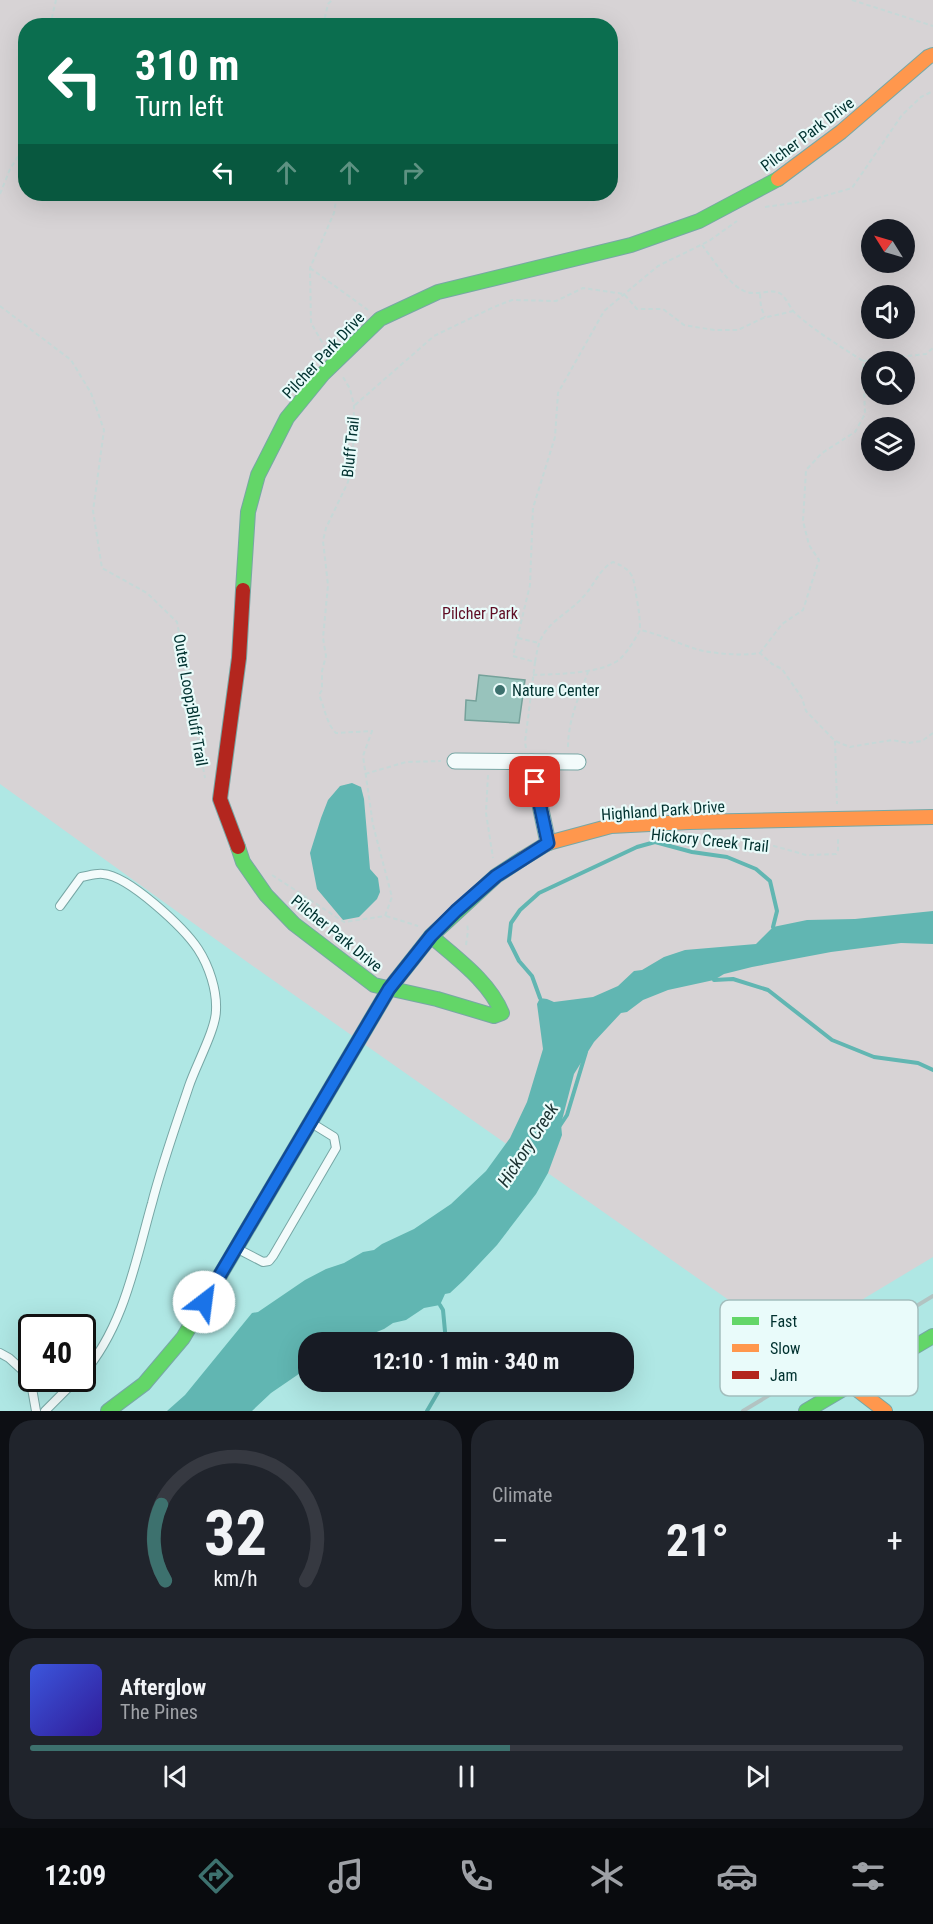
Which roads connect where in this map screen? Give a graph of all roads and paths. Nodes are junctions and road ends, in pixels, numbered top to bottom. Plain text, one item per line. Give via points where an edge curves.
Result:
1 (56, 0) edge
2 (332, 0) edge
3 (852, 0) edge
4 (52, 18) edge
5 (325, 18) edge
6 (933, 26) edge
7 (933, 55) edge
8 (933, 91) edge
9 (18, 157) edge
10 (0, 194) edge
11 (336, 201) edge
12 (755, 208) dead end
13 (737, 221) dead end
14 (702, 245) junction
15 (310, 268) junction
16 (624, 294) junction
17 (760, 294) junction
18 (0, 306) edge
19 (794, 311) junction
20 (765, 317) junction
21 (380, 319) junction
22 (933, 348) edge
23 (915, 355) edge
24 (861, 360) edge
25 (334, 364) junction
26 (354, 405) junction
27 (865, 405) edge
28 (640, 630) junction
29 (517, 637) junction
30 (539, 643) junction
31 (760, 653) junction
32 (535, 662) junction
33 (588, 672) junction
34 (533, 675) junction
35 (933, 734) edge
36 (835, 741) junction
37 (568, 748) dead end
38 (455, 761) joint
39 (488, 762) junction
40 (531, 762) junction
41 (578, 762) dead end
42 (365, 774) junction
43 (206, 781) dead end
44 (933, 817) edge
45 (837, 819) junction
46 (718, 838) dead end
47 (548, 843) junction
48 (270, 874) dead end
49 (496, 876) junction
50 (463, 905) junction
51 (60, 906) dead end
52 (385, 916) junction
53 (429, 932) junction
54 (458, 961) junction
55 (389, 989) junction
56 (310, 1122) junction
57 (235, 1247) junction
58 (933, 1336) edge
59 (918, 1345) edge
60 (0, 1353) edge
61 (96, 1358) edge
62 (64, 1392) edge
63 (832, 1396) edge
64 (865, 1396) edge
65 (36, 1411) edge
66 (45, 1411) edge
67 (108, 1411) edge
68 (806, 1411) edge
69 (885, 1411) edge

1 - 4 path
2 - 5 path
3 - 6 path
7 - 21 street, Pilcher Park Drive via 774,182 699,221 631,245 438,292
8 - 12 path via 902,115 852,188 807,201
9 - 10 path
11 - 15 path, Bluff Trail
13 - 14 path
14 - 16 path via 658,266
14 - 17 path via 731,281 743,291
15 - 21 path
15 - 25 path, Bluff Trail via 311,323
16 - 20 path via 637,309 663,309 684,325 714,330 738,330
16 - 26 path via 583,288 556,301 513,300 494,307 434,336
16 - 29 path via 604,311 558,393 555,436 533,508 530,585
17 - 19 path via 771,290 781,294
17 - 20 path
18 - 43 path, Outer Loop;Bluff Trail via 71,360 91,393 104,430 93,511 102,568 147,593 177,622
19 - 20 path
19 - 24 path via 824,337
21 - 25 street, Pilcher Park Drive
22 - 23 path
25 - 26 path, Bluff Trail via 350,389
25 - 55 street, Pilcher Park Drive via 286,418 258,475 248,512 239,658 220,799 243,862 266,895 294,924 374,985
26 - 42 path, Bluff Trail via 348,483 323,541 328,585 323,638 326,656 319,695 329,726 336,733 372,731 363,756
27 - 31 path via 865,414 855,432 822,453 806,470 803,521 809,545 819,560 803,610 782,624
28 - 30 path via 636,583 625,567 613,562 605,566 584,596 553,623
28 - 31 path via 699,650
28 - 33 path via 620,659
29 - 30 path
29 - 32 path via 513,656
30 - 32 path
31 - 36 path via 782,669 806,711
32 - 34 path
33 - 34 path
33 - 37 path via 574,711
34 - 40 path via 525,742
35 - 36 path via 908,743 892,740 850,747
36 - 45 path, Hickory Creek Trail
38 - 39 street
38 - 42 path via 406,762
39 - 40 street
39 - 49 path via 486,813
40 - 41 street
40 - 47 street
42 - 52 path via 373,825 392,897
44 - 45 street, Highland Park Drive
45 - 46 path, Hickory Creek Trail via 836,854 806,855
45 - 47 street, Highland Park Drive via 611,826
47 - 49 street, Highland Park Drive
48 - 52 path via 344,922
49 - 50 street, Highland Park Drive
50 - 53 street, Highland Park Drive
50 - 54 path via 468,931
51 - 61 lane via 81,877 104,874 126,883 154,903 199,950 215,991 212,1029 196,1064 122,1308
52 - 53 path
53 - 54 street
53 - 55 street, Highland Park Drive
54 - 55 street, Pilcher Park Drive via 500,1005 502,1013 494,1016
55 - 56 street, Highland Park Drive
56 - 57 street, Highland Park Drive
56 - 57 lane via 333,1137 336,1148 273,1256 263,1262
57 - 67 street, Highland Park Drive via 183,1338 144,1384
58 - 59 street
60 - 65 lane via 30,1377
62 - 66 lane
63 - 68 street
64 - 69 street

